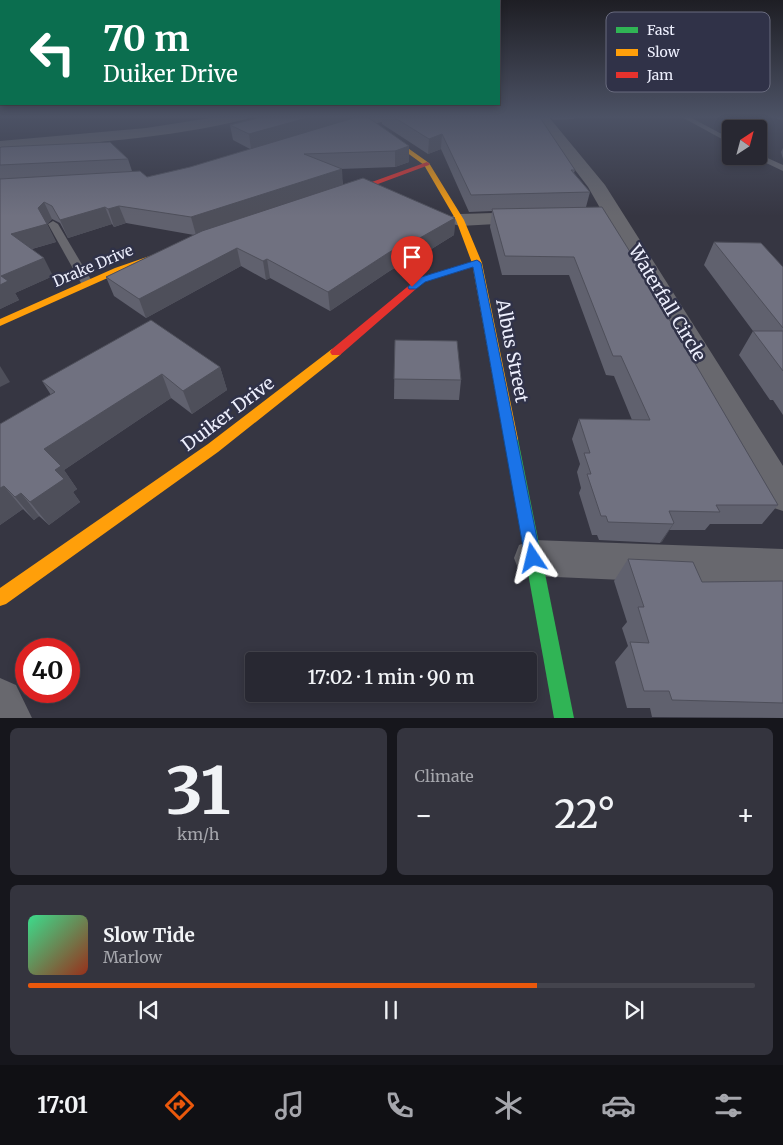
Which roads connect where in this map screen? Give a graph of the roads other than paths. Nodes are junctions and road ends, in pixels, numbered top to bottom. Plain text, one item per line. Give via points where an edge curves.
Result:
1 (406, 150) edge
2 (568, 150) edge
3 (768, 161) edge
4 (427, 164) junction
5 (783, 168) edge
6 (326, 201) edge
7 (547, 218) edge
8 (460, 220) junction
9 (53, 224) edge
10 (178, 249) edge
11 (477, 263) junction
12 (87, 283) junction
13 (0, 323) edge
14 (783, 496) edge
15 (533, 558) junction
16 (783, 568) edge
17 (0, 598) edge
18 (0, 702) edge
19 (9, 718) edge
20 (564, 718) edge

1 - 4 street, Albus Street
2 - 14 street, Waterfall Circle via 596,185 605,217
3 - 5 lane
4 - 6 street
4 - 8 street, Albus Street
7 - 8 street
8 - 11 street, Albus Street
9 - 12 lane
10 - 12 street, Drake Drive
11 - 15 street, Albus Street
11 - 17 street, Duiker Drive via 421,280 293,388
12 - 13 street, Drake Drive
15 - 16 street
15 - 20 street, Albus Street
18 - 19 street

